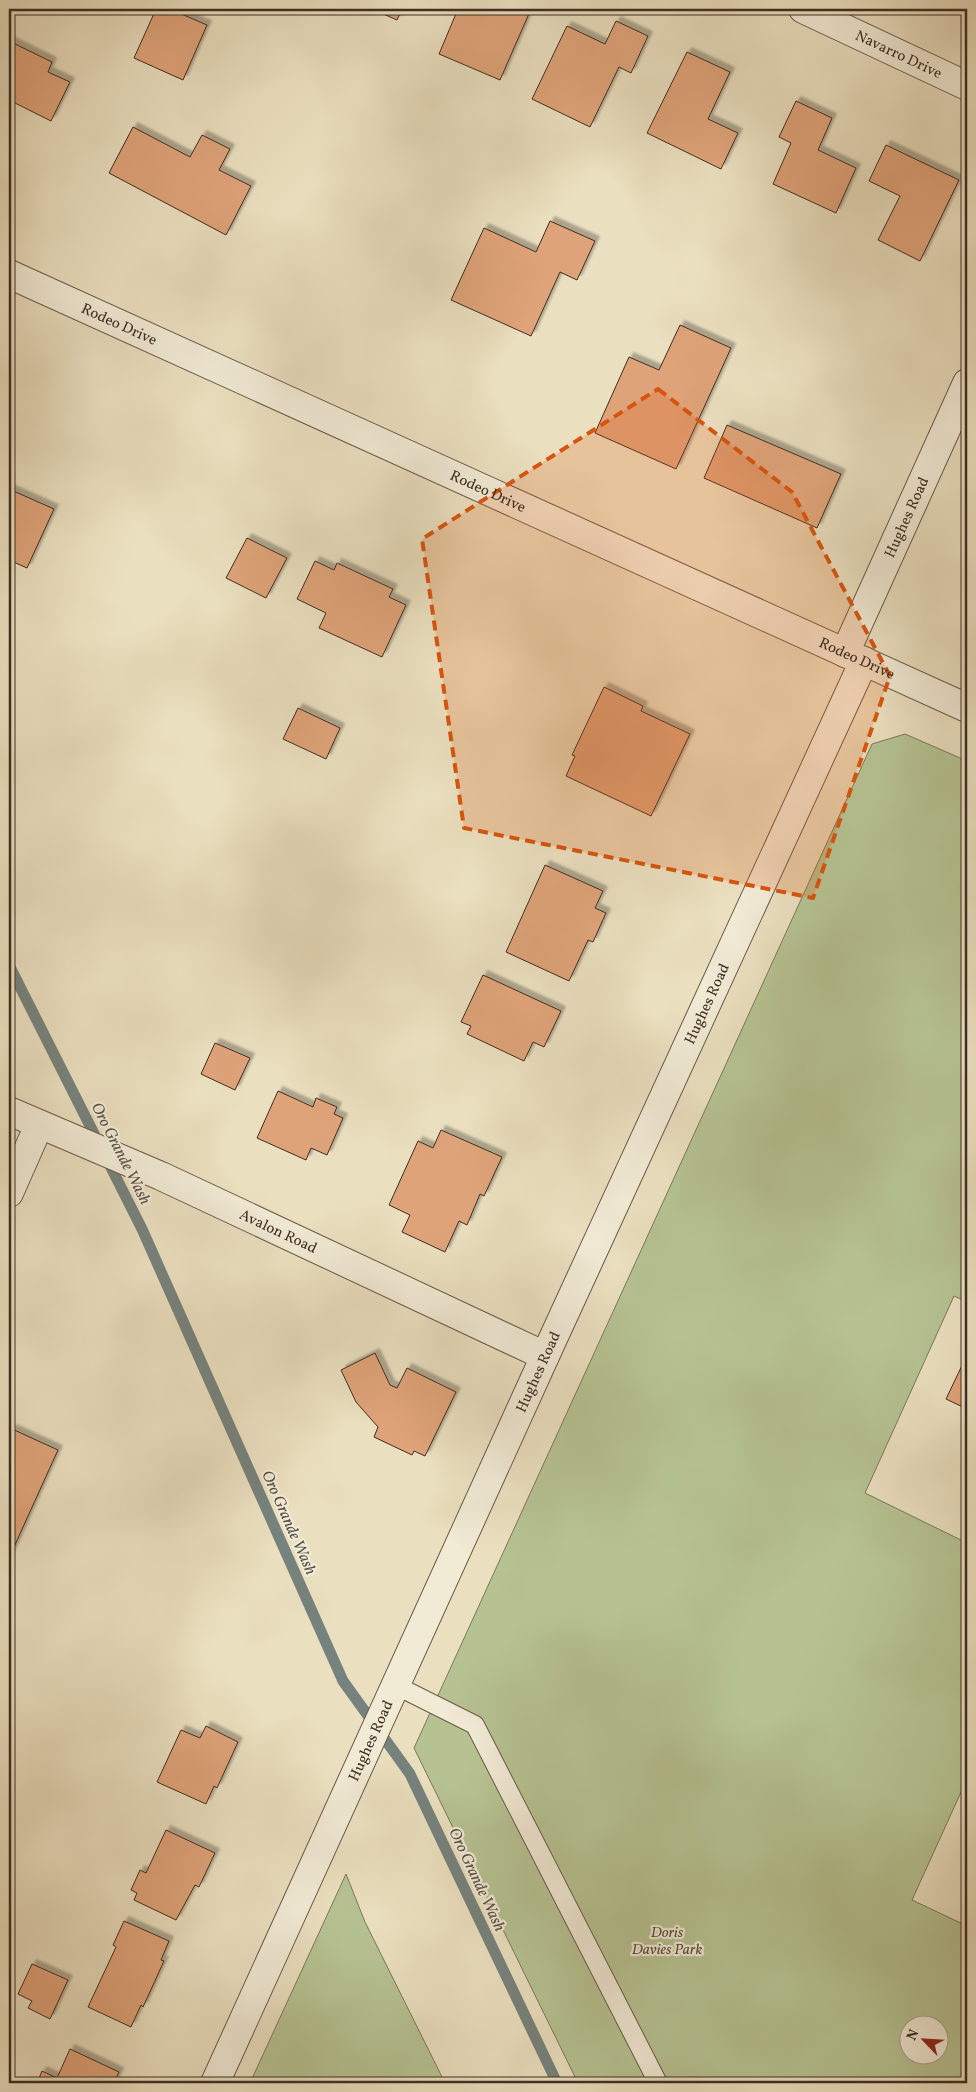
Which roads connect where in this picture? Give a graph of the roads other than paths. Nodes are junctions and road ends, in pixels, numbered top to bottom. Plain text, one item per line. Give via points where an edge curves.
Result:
1 (803, 9) edge
2 (967, 86) edge
3 (9, 274) edge
4 (967, 382) edge
5 (855, 657) junction
6 (967, 708) edge
7 (9, 1111) edge
8 (40, 1125) junction
9 (9, 1193) edge
10 (545, 1356) junction
11 (395, 1686) junction
12 (215, 2083) edge
13 (658, 2083) edge

1 - 2 street, Navarro Drive
3 - 5 street, Rodeo Drive
4 - 5 street, Hughes Road
5 - 6 street, Rodeo Drive
5 - 10 street, Hughes Road
7 - 8 street, Avalon Road
8 - 9 street
8 - 10 street, Avalon Road via 161,1176
10 - 11 street, Hughes Road
11 - 12 street, Hughes Road
11 - 13 lane via 475,1725

